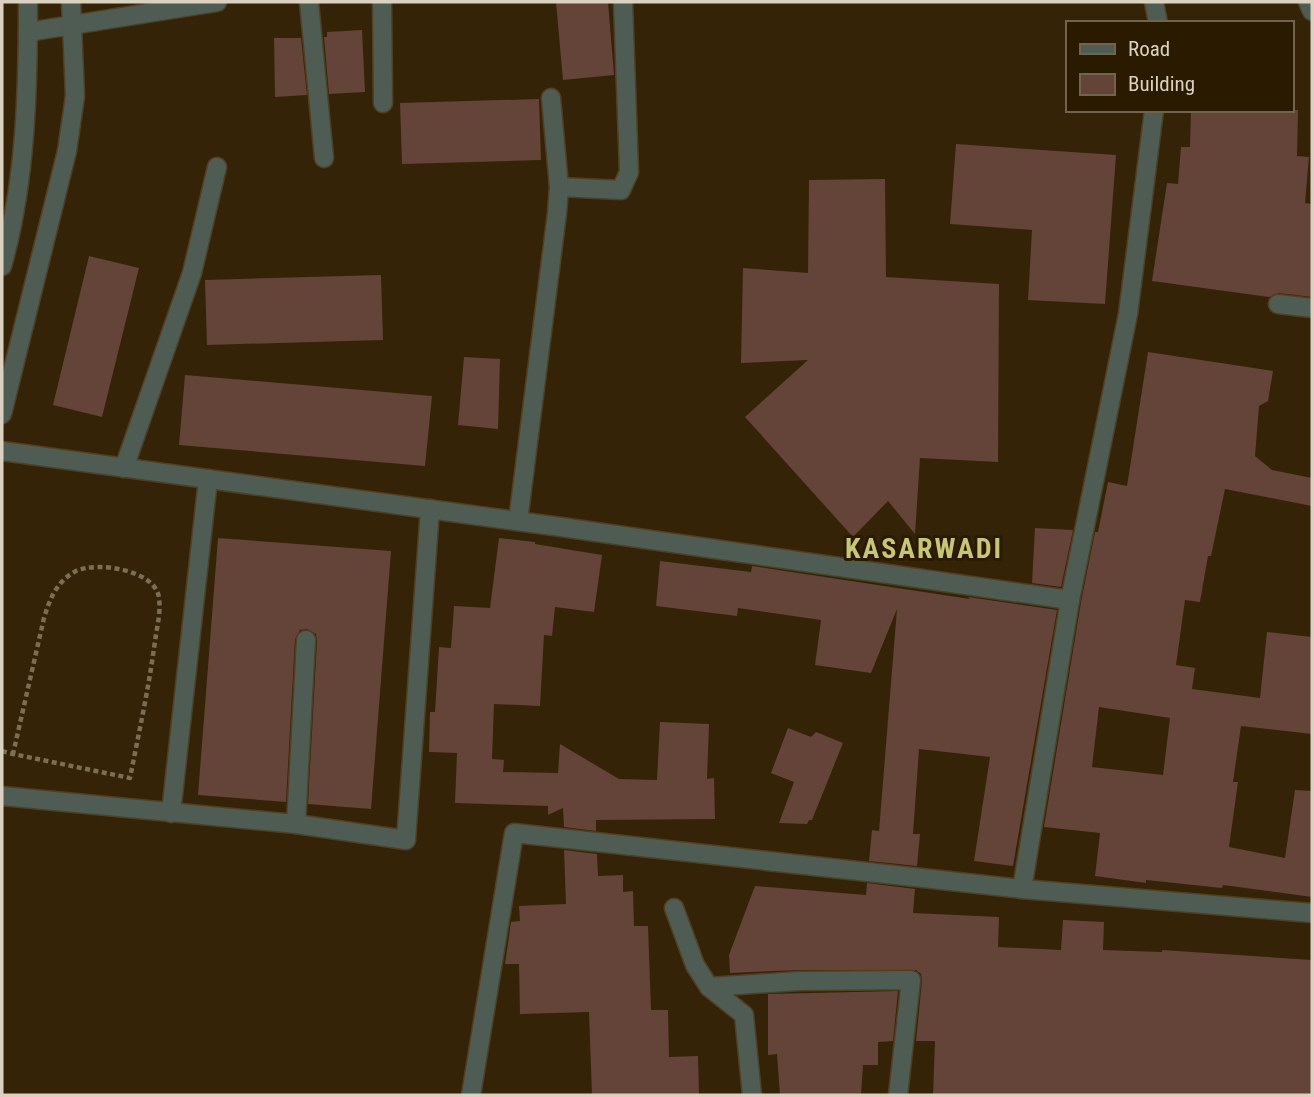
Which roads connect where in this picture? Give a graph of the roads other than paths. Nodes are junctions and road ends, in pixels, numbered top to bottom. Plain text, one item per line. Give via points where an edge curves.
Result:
1 (28, 2) edge
2 (71, 2) edge
3 (216, 2) edge
4 (309, 2) edge
5 (382, 2) edge
6 (622, 2) edge
7 (1154, 2) edge
8 (1308, 2) edge
9 (1312, 11) edge
10 (1158, 21) edge
11 (73, 25) junction
12 (28, 32) junction
13 (551, 98) dead end
14 (383, 103) dead end
15 (1154, 112) edge
16 (324, 158) dead end
17 (217, 167) dead end
18 (559, 187) junction
19 (2, 265) edge
20 (1278, 304) dead end
21 (1312, 308) edge
22 (2, 414) edge
23 (2, 452) edge
24 (124, 468) junction
25 (208, 479) junction
26 (430, 509) junction
27 (518, 521) junction
28 (1070, 600) junction
29 (306, 640) dead end
30 (2, 796) edge
31 (172, 813) junction
32 (296, 824) junction
33 (1023, 889) junction
34 (674, 908) dead end
35 (1312, 913) edge
36 (709, 987) junction
37 (471, 1095) edge
38 (752, 1095) edge
39 (898, 1095) edge

1 - 12 street
2 - 11 street
3 - 11 street
4 - 16 street
5 - 14 street
6 - 18 street via 629,172 621,190
7 - 10 street
8 - 9 street
11 - 12 street
11 - 22 street via 75,96 67,151
12 - 19 street via 22,158
13 - 18 street
15 - 28 street via 1128,314
17 - 24 street via 192,273
18 - 27 street
20 - 21 street
23 - 24 street
24 - 25 street
25 - 26 street
25 - 31 street
26 - 27 street
26 - 32 street via 406,840
27 - 28 street
28 - 33 street
29 - 32 street
30 - 31 street
31 - 32 street
33 - 35 street
33 - 37 street via 514,833
34 - 36 street via 695,965
36 - 38 street via 744,1015
36 - 39 street via 911,980

